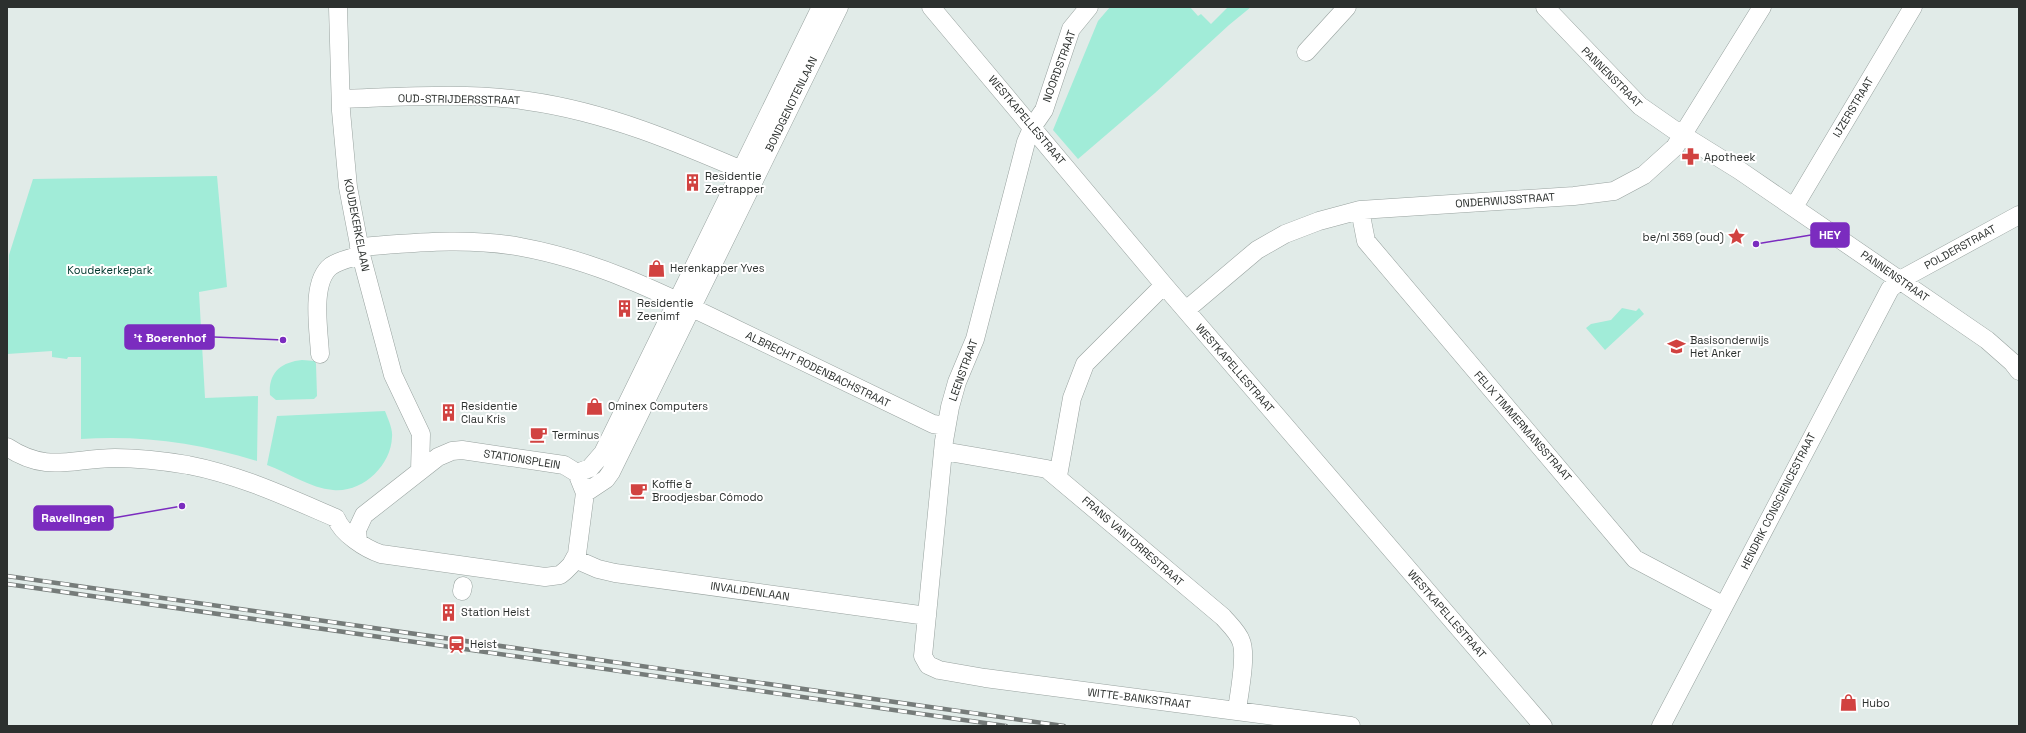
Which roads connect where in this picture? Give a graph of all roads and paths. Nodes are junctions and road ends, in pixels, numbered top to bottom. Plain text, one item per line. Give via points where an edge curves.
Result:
1 (338, 7) edge
2 (820, 7) edge
3 (839, 7) edge
4 (931, 7) edge
5 (1089, 7) edge
6 (1347, 7) edge
7 (1545, 7) edge
8 (1762, 7) edge
9 (1913, 7) edge
10 (1306, 52) dead end
11 (341, 100) junction
12 (1033, 126) junction
13 (1683, 135) junction
14 (748, 173) junction
15 (1794, 207) junction
16 (1360, 210) junction
17 (2019, 215) edge
18 (360, 251) junction
19 (1900, 280) junction
20 (1164, 285) junction
21 (684, 304) junction
22 (1186, 310) junction
23 (320, 354) dead end
24 (2019, 371) edge
25 (946, 426) junction
26 (421, 434) junction
27 (7, 447) edge
28 (452, 451) junction
29 (943, 451) junction
30 (420, 471) junction
31 (577, 473) junction
32 (1058, 476) junction
33 (585, 494) junction
34 (364, 515) junction
35 (336, 518) junction
36 (358, 541) junction
37 (575, 559) junction
38 (1724, 606) junction
39 (927, 616) junction
40 (928, 665) joint
41 (1237, 710) junction
42 (1351, 726) edge
43 (1543, 726) edge
44 (1661, 726) edge

1 - 11 street, KOUDEKERKELAAN
2 - 14 street, BONDGENOTENLAAN
3 - 14 street, BONDGENOTENLAAN
4 - 12 street, WESTKAPELLESTRAAT
5 - 12 street, NOORDSTRAAT via 1071,29 1044,110
6 - 10 street
7 - 13 street, PANNENSTRAAT via 1640,106
8 - 13 street, ONDERWIJSSTRAAT
9 - 15 street, IJZERSTRAAT
11 - 14 street, OUD-STRIJDERSSTRAAT via 450,97 527,101 570,108 663,136
11 - 18 street, KOUDEKERKELAAN via 348,187
12 - 20 street, WESTKAPELLESTRAAT
12 - 25 street, LEENSTRAAT via 1026,142 975,339 957,382
13 - 15 street, PANNENSTRAAT
13 - 16 street, ONDERWIJSSTRAAT via 1644,175 1614,191 1574,196
14 - 21 street, BONDGENOTENLAAN
15 - 19 street, PANNENSTRAAT
16 - 22 street, ONDERWIJSSTRAAT via 1319,221 1285,234 1257,250
16 - 38 street, FELIX TIMMERMANSSTRAAT via 1366,241 1635,560
17 - 19 street, POLDERSTRAAT
18 - 21 street, ALBRECHT RODENBACHSTRAAT via 440,240 519,247 577,261 627,278
18 - 23 street, ALBRECHT RODENBACHSTRAAT via 331,266 322,282 317,302
18 - 26 street, KOUDEKERKELAAN via 393,374
19 - 24 street, PANNENSTRAAT via 1986,340
19 - 38 street, HENDRIK CONSCIENCESTRAAT via 1883,300
20 - 22 street, WESTKAPELLESTRAAT
20 - 32 street via 1085,364 1072,398
21 - 25 street, ALBRECHT RODENBACHSTRAAT via 932,424
21 - 31 street, BONDGENOTENLAAN via 603,453 590,468
21 - 33 street, BONDGENOTENLAAN via 611,472 606,479
22 - 43 street, WESTKAPELLESTRAAT
25 - 29 street, LEENSTRAAT
26 - 28 street
26 - 30 street, KOUDEKERKELAAN
27 - 35 street via 22,456 48,463 121,458 169,462 216,471 279,493
28 - 30 street, STATIONSPLEIN via 438,457
28 - 31 street, STATIONSPLEIN via 554,462
29 - 32 street, FRANS VANTORRESTRAAT via 1047,469
29 - 39 street, LEENSTRAAT
30 - 34 street, STATIONSPLEIN
31 - 33 street
32 - 41 street, FRANS VANTORRESTRAAT via 1234,629 1242,642 1243,654
33 - 37 street
34 - 35 street
34 - 36 street via 357,530
35 - 36 street via 349,535
36 - 37 street via 370,551 381,554 545,577 560,574
37 - 39 street, INVALIDENLAAN via 615,573
38 - 44 street, HENDRIK CONSCIENCESTRAAT
39 - 40 street, LEENSTRAAT via 923,656
40 - 41 street, WITTE-BANKSTRAAT via 939,670 985,678
41 - 42 street, WITTE-BANKSTRAAT

